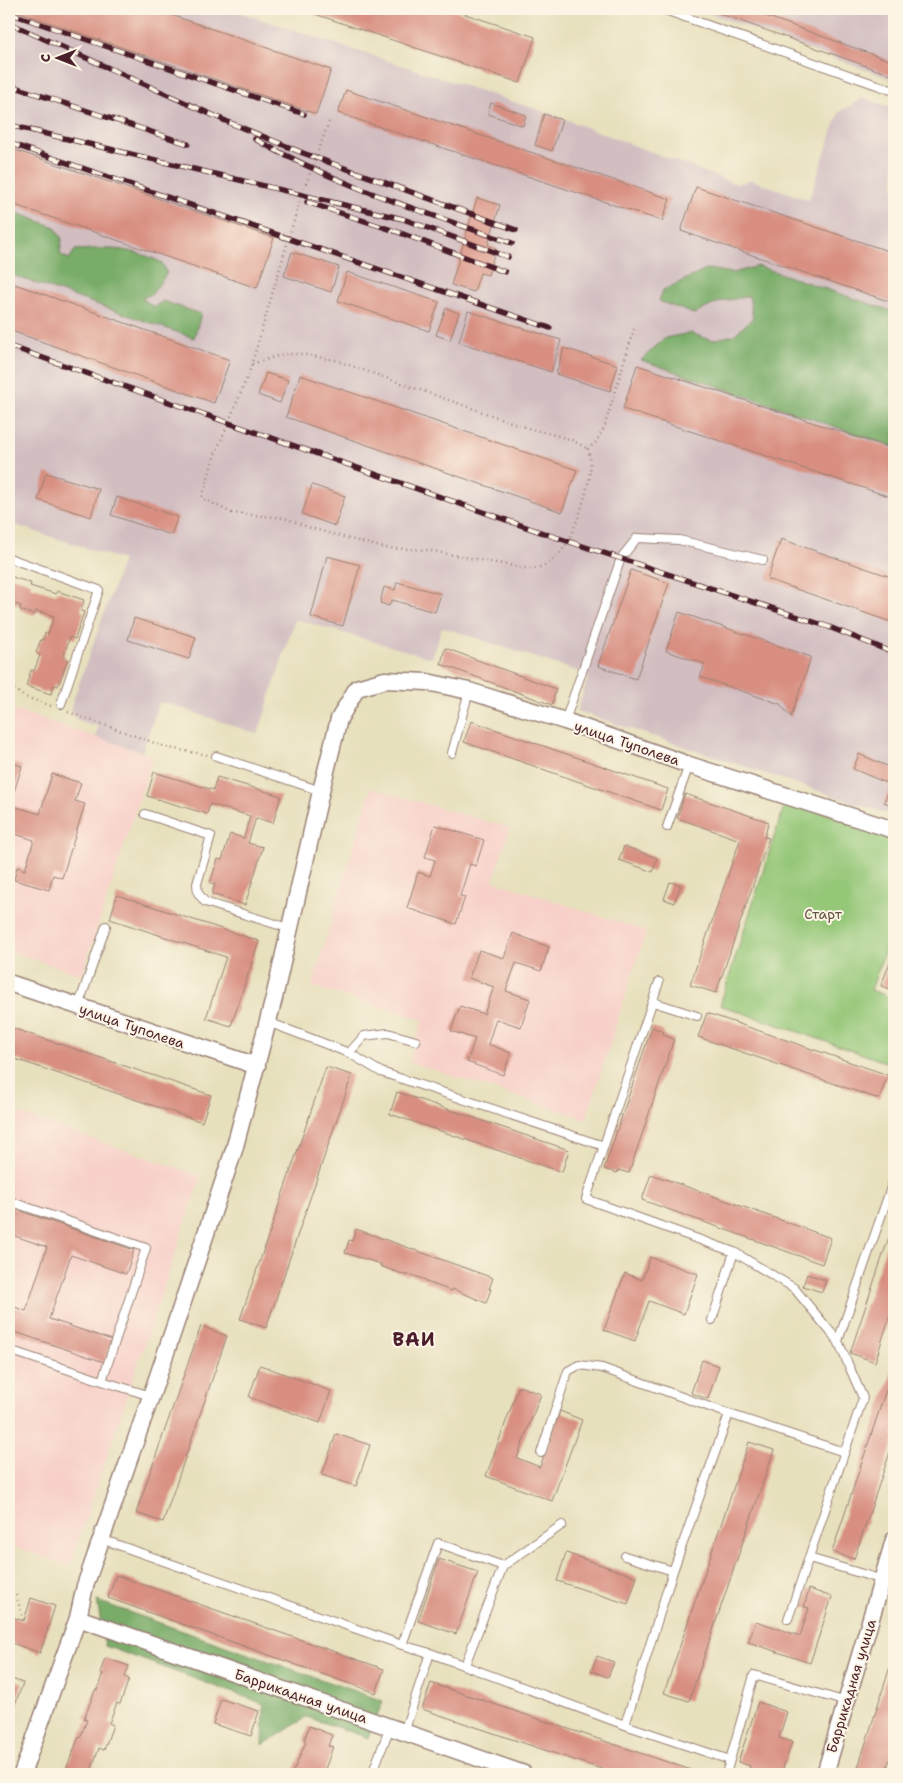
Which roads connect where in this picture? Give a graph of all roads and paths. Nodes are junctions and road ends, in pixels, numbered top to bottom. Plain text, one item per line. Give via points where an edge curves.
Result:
1 (662, 9) edge
2 (894, 91) edge
3 (329, 122) dead end
4 (634, 329) dead end
5 (252, 364) junction
6 (588, 449) junction
7 (9, 558) edge
8 (763, 560) dead end
9 (14, 689) dead end
10 (469, 691) junction
11 (61, 704) dead end
12 (565, 721) junction
13 (452, 753) dead end
14 (216, 756) joint
15 (689, 765) junction
16 (321, 791) junction
17 (145, 814) dead end
18 (668, 827) dead end
19 (894, 830) edge
20 (106, 926) dead end
21 (291, 929) junction
22 (659, 982) dead end
23 (9, 983) edge
24 (653, 1002) junction
25 (78, 1007) junction
26 (697, 1016) dead end
27 (268, 1022) junction
28 (416, 1041) dead end
29 (349, 1053) junction
30 (257, 1066) junction
31 (604, 1146) junction
32 (894, 1179) edge
33 (9, 1201) edge
34 (734, 1252) junction
35 (712, 1320) dead end
36 (838, 1341) junction
37 (9, 1350) edge
38 (102, 1381) junction
39 (151, 1396) junction
40 (728, 1414) junction
41 (844, 1452) junction
42 (541, 1453) dead end
43 (562, 1525) dead end
44 (101, 1539) junction
45 (894, 1543) edge
46 (625, 1556) dead end
47 (809, 1558) junction
48 (503, 1566) junction
49 (673, 1571) junction
50 (883, 1580) junction
51 (16, 1596) dead end
52 (78, 1618) junction
53 (788, 1619) dead end
54 (24, 1621) dead end
55 (402, 1645) junction
56 (430, 1653) junction
57 (465, 1665) junction
58 (847, 1702) junction
59 (625, 1724) junction
60 (397, 1729) junction
61 (730, 1760) junction
62 (508, 1771) edge
63 (22, 1774) edge
64 (372, 1774) edge
65 (524, 1774) edge
66 (726, 1774) edge
67 (825, 1774) edge

1 - 2 lane
3 - 5 path via 300,200
4 - 6 path via 604,428
5 - 6 path via 284,354 335,360 528,428 570,439
5 - 6 path via 214,457 202,498 232,513 285,518 384,548 426,550 539,568 561,552 568,541 586,492 590,472
7 - 11 lane via 99,590
8 - 12 lane via 679,540 637,538 620,558
9 - 14 path via 23,696 169,748
10 - 12 street, улица Туполева
10 - 13 lane
10 - 16 street, улица Туполева via 427,682 384,680 357,688 339,719
12 - 15 street, улица Туполева
14 - 16 lane
15 - 18 lane
15 - 19 street, улица Туполева
16 - 21 street
17 - 21 lane via 211,836 197,884 198,894 205,902
20 - 25 lane
21 - 27 street
22 - 24 lane
23 - 25 street, улица Туполева
24 - 26 lane
24 - 31 lane
25 - 30 street, улица Туполева
27 - 29 lane
27 - 30 street
28 - 29 lane via 388,1033 364,1036
29 - 31 lane via 381,1072
30 - 39 street via 234,1150
31 - 34 lane via 586,1199
32 - 36 lane
33 - 38 lane via 146,1248
34 - 35 lane
34 - 36 lane via 794,1288
36 - 41 lane via 863,1398
37 - 38 lane
38 - 39 lane
39 - 44 street
40 - 41 lane
40 - 42 lane via 602,1368 580,1365 568,1371
40 - 49 lane
41 - 47 lane
43 - 48 lane
44 - 52 street
44 - 55 lane
45 - 50 street, Баррикадная улица
46 - 49 lane
47 - 50 lane
47 - 53 lane
48 - 55 lane via 438,1543
48 - 57 lane
49 - 59 lane
50 - 58 street, Баррикадная улица
51 - 54 path
52 - 60 street, Баррикадная улица
52 - 63 street
55 - 56 lane
56 - 57 lane
56 - 60 lane
57 - 59 lane
58 - 61 lane via 754,1675
58 - 67 street, Баррикадная улица
59 - 61 lane
60 - 62 street, Баррикадная улица
60 - 64 lane
61 - 66 lane
62 - 65 street, Баррикадная улица

